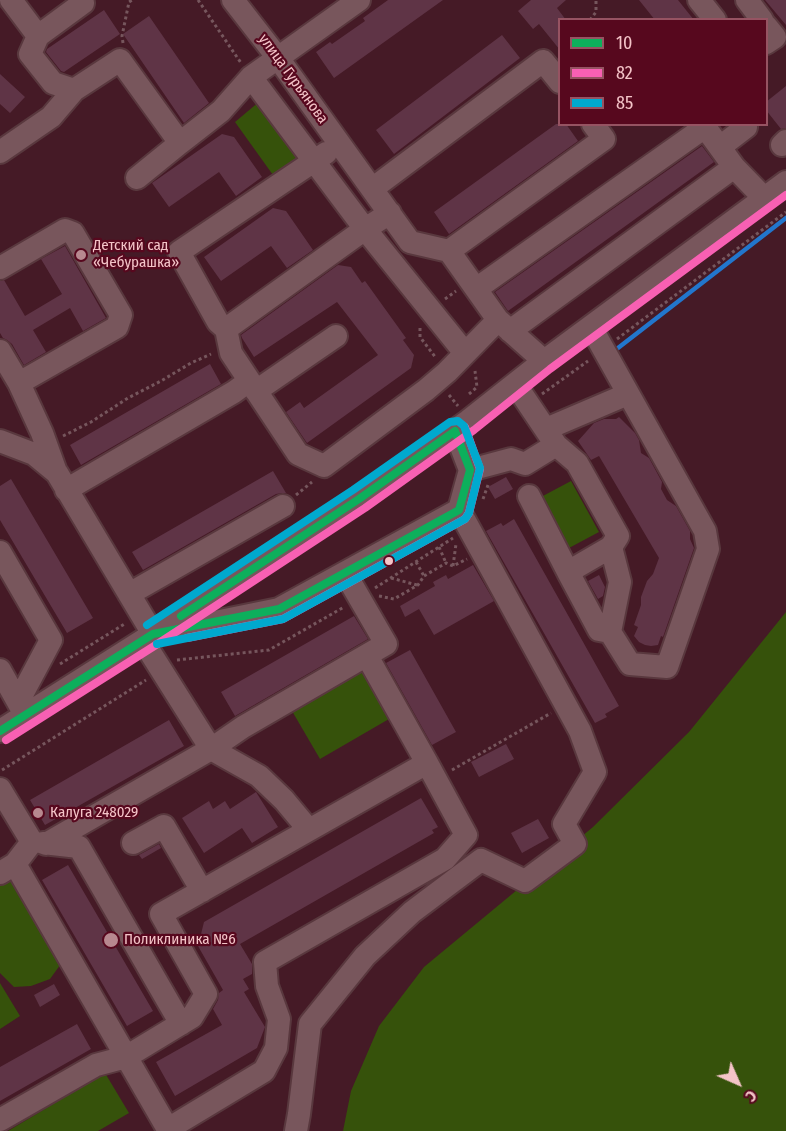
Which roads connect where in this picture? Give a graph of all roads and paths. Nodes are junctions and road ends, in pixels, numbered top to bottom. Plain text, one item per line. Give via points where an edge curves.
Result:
1 (11, 0) edge
2 (132, 0) edge
3 (198, 0) edge
4 (233, 0) edge
5 (358, 0) edge
6 (596, 0) edge
7 (699, 0) edge
8 (747, 0) edge
9 (83, 3) dead end
10 (332, 8) edge
11 (592, 18) edge
12 (713, 18) edge
13 (760, 18) edge
14 (768, 28) edge
15 (38, 36) junction
16 (768, 42) edge
17 (278, 58) junction
18 (120, 60) junction
19 (250, 78) junction
20 (558, 80) edge
21 (74, 90) junction
22 (594, 126) edge
23 (705, 126) edge
24 (707, 126) edge
25 (746, 127) dead end
26 (180, 143) junction
27 (340, 144) junction
28 (720, 147) junction
29 (0, 152) edge
30 (314, 161) junction
31 (734, 167) junction
32 (136, 178) dead end
33 (786, 182) edge
34 (372, 189) junction
35 (765, 199) junction
36 (786, 212) edge
37 (390, 213) junction
38 (366, 229) junction
39 (449, 252) junction
40 (0, 268) edge
41 (473, 285) junction
42 (425, 319) junction
43 (504, 325) junction
44 (591, 327) junction
45 (226, 329) junction
46 (336, 336) dead end
47 (603, 349) junction
48 (0, 351) edge
49 (231, 353) junction
50 (465, 354) junction
51 (544, 361) junction
52 (447, 372) junction
53 (19, 383) junction
54 (515, 384) junction
55 (253, 386) junction
56 (628, 394) junction
57 (528, 403) junction
58 (455, 431) junction
59 (551, 437) junction
60 (0, 441) edge
61 (47, 448) junction
62 (324, 466) junction
63 (470, 470) junction
64 (62, 482) junction
65 (529, 495) dead end
66 (283, 506) joint
67 (459, 510) junction
68 (439, 547) junction
69 (611, 547) junction
70 (0, 552) edge
71 (482, 552) junction
72 (416, 562) junction
73 (446, 563) junction
74 (453, 566) junction
75 (568, 572) junction
76 (345, 573) junction
77 (424, 576) junction
78 (391, 578) junction
79 (418, 585) junction
80 (129, 594) junction
81 (363, 596) junction
82 (141, 614) junction
83 (610, 632) junction
84 (148, 638) junction
85 (367, 656) junction
86 (56, 667) dead end
87 (0, 670) edge
88 (162, 671) junction
89 (565, 705) junction
90 (22, 708) junction
91 (0, 731) edge
92 (211, 749) junction
93 (0, 771) edge
94 (431, 771) junction
95 (0, 789) edge
96 (309, 830) junction
97 (39, 843) junction
98 (133, 843) dead end
99 (8, 868) edge
100 (202, 891) junction
101 (181, 1024) junction
102 (126, 1057) junction
103 (0, 1120) edge
104 (169, 1130) edge
105 (296, 1131) edge

1 - 15 street
2 - 18 path
3 - 19 path
4 - 17 street, улица Гурьянова
5 - 10 street
6 - 11 path
7 - 12 street
8 - 13 street
9 - 15 street
10 - 17 street
14 - 16 street via 775,37
15 - 21 street via 30,54 53,83
17 - 19 street
17 - 27 street, улица Гурьянова
18 - 21 street
18 - 26 street
19 - 26 street via 221,111
19 - 30 street
20 - 34 street via 543,61
21 - 29 street via 51,117
22 - 39 street via 604,139
23 - 41 street
24 - 28 street
25 - 28 street
26 - 32 street
27 - 30 street
27 - 34 street, улица Гурьянова
28 - 31 street
30 - 38 street
30 - 45 street via 178,252
31 - 35 street
31 - 43 street
33 - 35 street
34 - 37 street, улица Гурьянова
35 - 44 street
36 - 47 path
37 - 38 street
37 - 39 street, улица Гурьянова via 410,242
38 - 42 street
38 - 45 street
39 - 41 street
40 - 53 street via 65,230 74,233 121,315 117,327
41 - 42 path
41 - 43 street
42 - 50 street
42 - 52 path via 420,337
43 - 50 street
43 - 51 street
44 - 47 street
44 - 51 street
45 - 49 street
46 - 55 street
47 - 56 street
47 - 57 path
48 - 53 street
49 - 55 street
49 - 61 path via 211,354 191,363
50 - 52 street
50 - 52 path via 476,372 477,387 458,406 446,391
51 - 54 street
52 - 62 street
53 - 61 street
54 - 57 street
54 - 58 street
55 - 62 street via 298,454
55 - 64 street via 234,392
56 - 59 street
56 - 83 street via 705,531 708,549 667,667 630,664
57 - 59 street
58 - 63 street
58 - 84 street
59 - 63 street via 525,464 512,459
59 - 69 street via 577,463 618,536
60 - 64 street via 34,454
61 - 64 street
62 - 66 path via 309,485
63 - 67 street
64 - 80 street
65 - 75 street
66 - 80 street
67 - 71 street
67 - 76 street
68 - 72 path
68 - 73 path
68 - 74 path via 458,535
69 - 75 street
69 - 83 street via 620,582
70 - 90 street via 51,640
71 - 74 path
71 - 89 street
72 - 77 path
72 - 78 path
73 - 74 path
73 - 77 path
75 - 83 street via 599,630
76 - 81 street
76 - 84 street via 279,609
77 - 79 path
78 - 79 path
78 - 81 path
79 - 81 path via 394,599
80 - 82 street
81 - 85 street via 386,644
81 - 88 path via 269,650 177,660
82 - 84 street
82 - 86 path
84 - 88 street
84 - 90 street
85 - 92 street
85 - 94 street
87 - 90 street
88 - 92 street
88 - 93 path
89 - 94 path
89 - 105 street via 580,731 595,772 564,825 575,844 525,881 481,860 412,912 365,956 310,1024
90 - 91 street
92 - 96 street via 259,776
92 - 97 street
94 - 96 street
94 - 104 street via 466,835 445,859 265,962 267,986 279,1019 276,1048 264,1071
95 - 97 street
96 - 100 street
97 - 99 street
97 - 101 street via 79,847
98 - 100 street via 164,826
99 - 102 street
100 - 101 street via 161,914 206,994 192,1017
101 - 102 street
102 - 103 street via 96,1065
102 - 104 street

